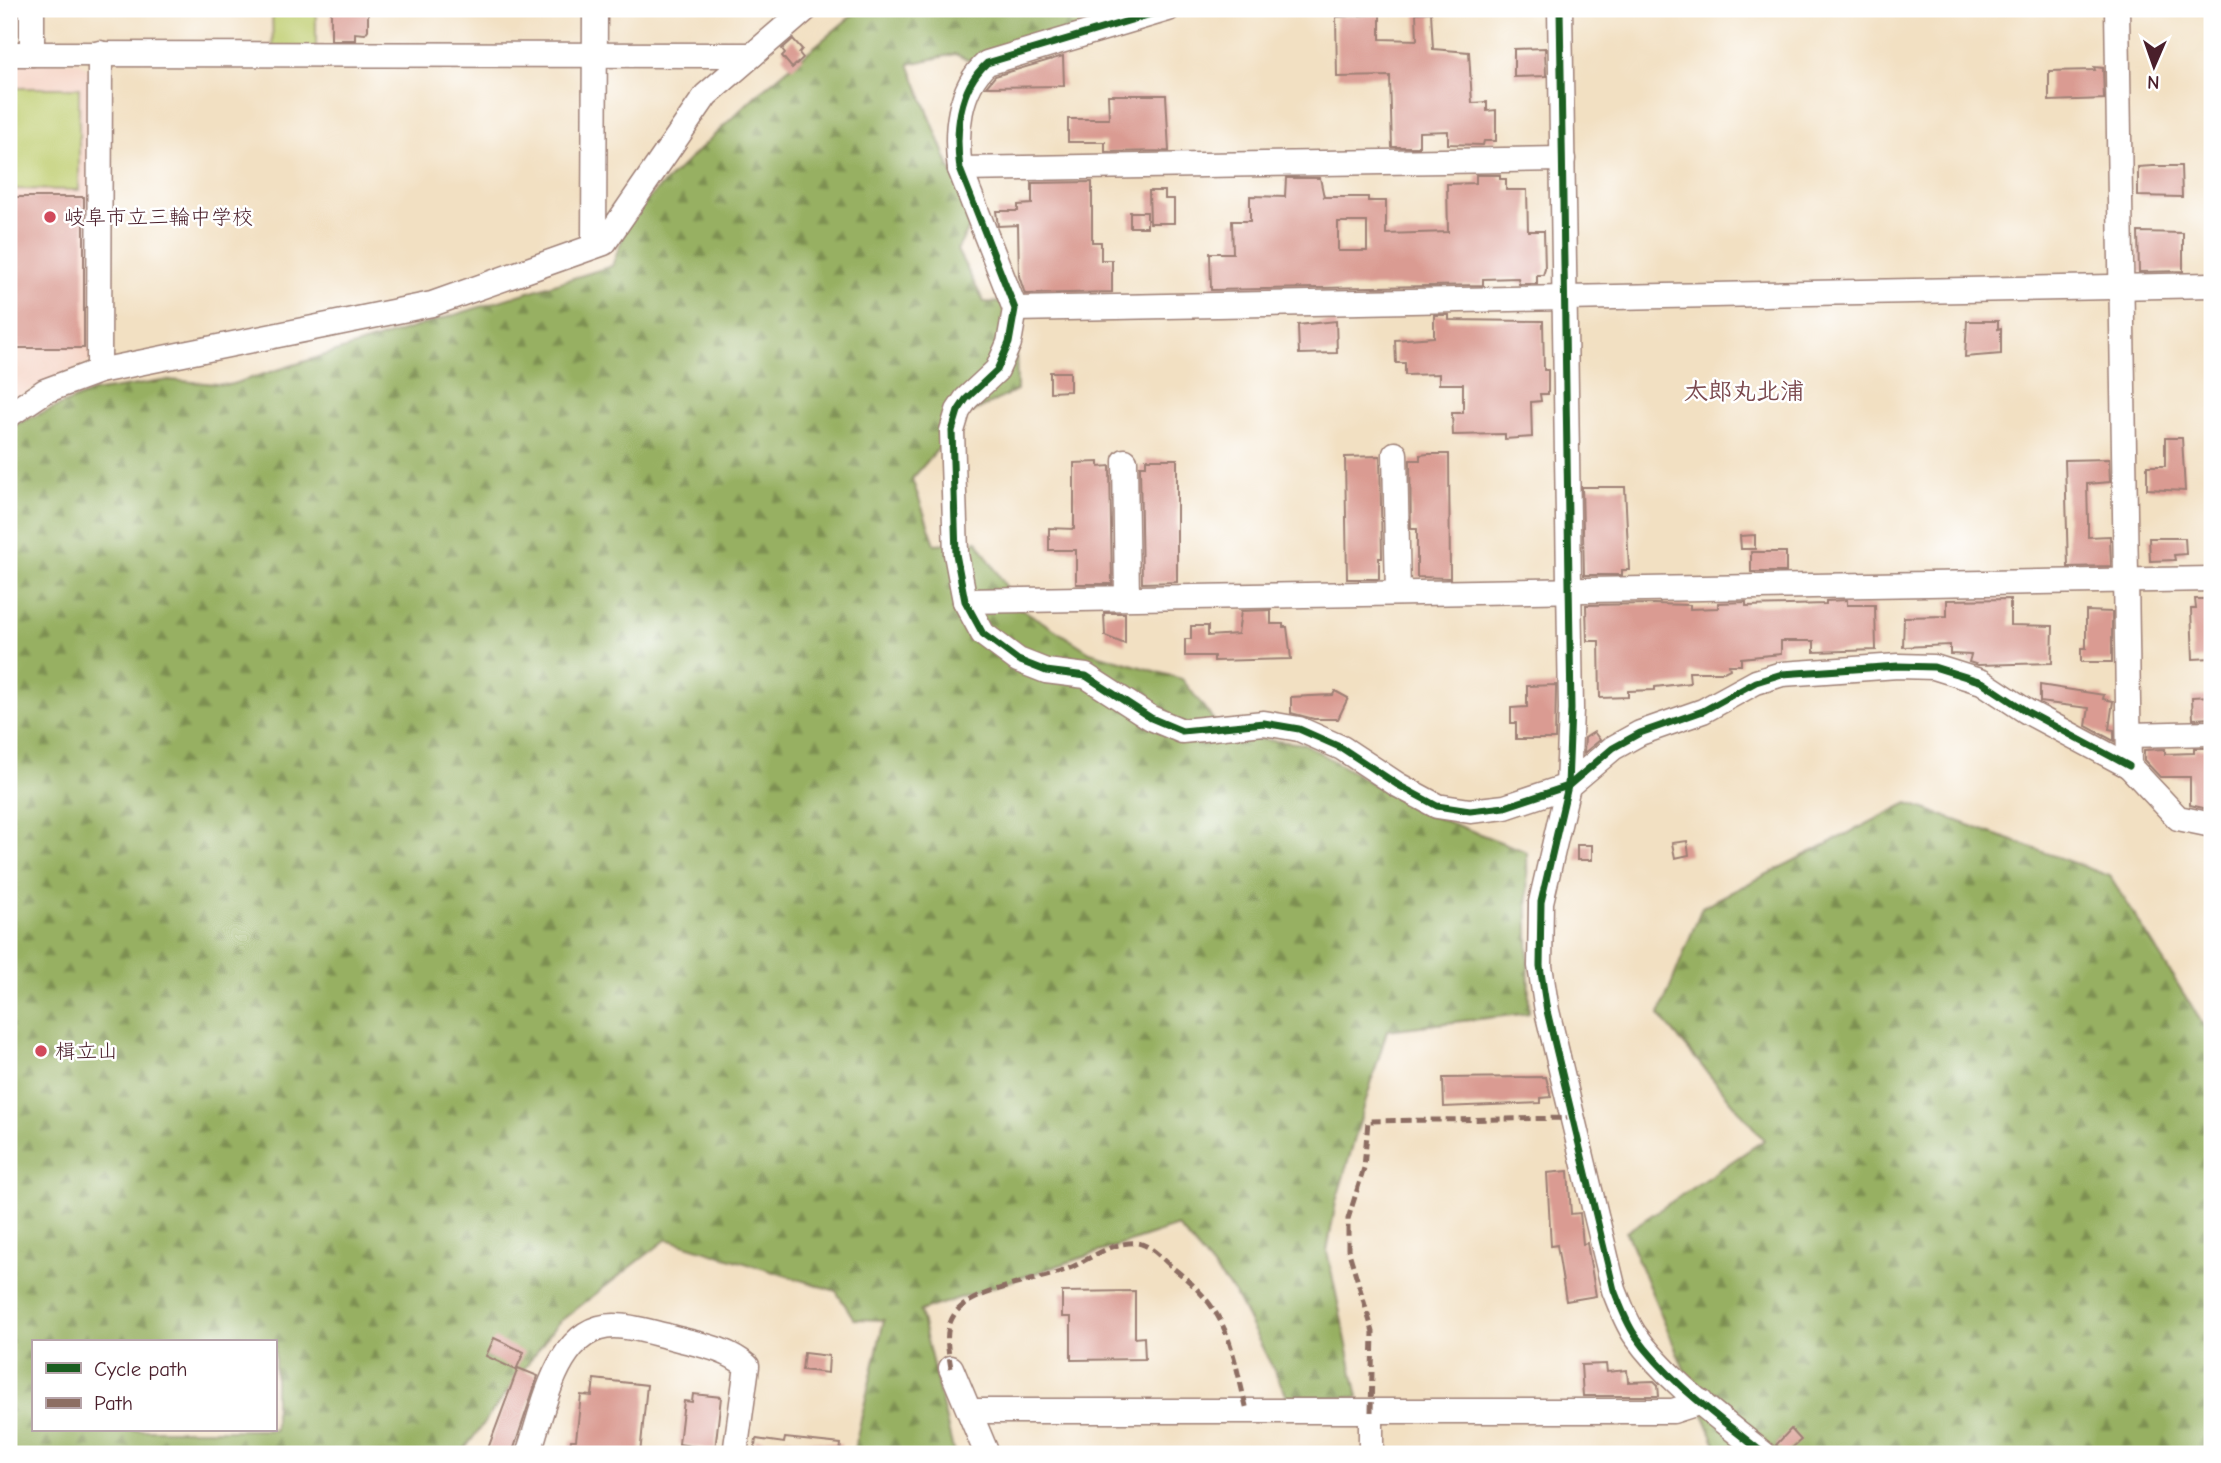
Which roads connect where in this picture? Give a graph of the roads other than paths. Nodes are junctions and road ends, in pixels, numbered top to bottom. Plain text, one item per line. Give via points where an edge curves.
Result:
1 (32, 9) edge
2 (595, 9) edge
3 (806, 9) edge
4 (1161, 9) edge
5 (1168, 9) edge
6 (1560, 9) edge
7 (2117, 9) edge
8 (100, 53) junction
9 (20, 54) edge
10 (595, 54) junction
11 (752, 55) junction
12 (1563, 159) junction
13 (960, 169) junction
14 (594, 246) junction
15 (2212, 285) edge
16 (2123, 287) junction
17 (1564, 297) junction
18 (1015, 309) junction
19 (99, 371) junction
20 (9, 415) edge
21 (1395, 454) dead end
22 (1125, 461) dead end
23 (2212, 579) edge
24 (2128, 581) junction
25 (1570, 592) junction
26 (1398, 593) junction
27 (1127, 597) junction
28 (965, 601) junction
29 (2212, 733) edge
30 (2130, 735) junction
31 (2129, 766) junction
32 (1567, 786) junction
33 (2212, 825) edge
34 (951, 1368) dead end
35 (1701, 1402) junction
36 (970, 1411) junction
37 (1371, 1412) junction
38 (528, 1454) edge
39 (735, 1454) edge
40 (987, 1454) edge
41 (1371, 1454) edge
42 (1764, 1454) edge

1 - 9 street
2 - 10 street
3 - 11 street
4 - 5 street
4 - 13 street via 987,63 972,76 962,99
6 - 12 street
7 - 16 street
8 - 9 street
8 - 10 street
8 - 19 street
10 - 11 street
10 - 14 street
11 - 14 street via 706,95 604,243
12 - 13 street
12 - 17 street
13 - 18 street
14 - 19 street via 432,304
15 - 16 street
16 - 17 street
16 - 24 street
17 - 18 street
17 - 25 street
18 - 28 street via 1009,343 997,370 966,399 952,431 957,554
19 - 20 street via 45,391
21 - 26 street
22 - 27 street
23 - 24 street
24 - 25 street
24 - 30 street
25 - 26 street
25 - 32 street
26 - 27 street
27 - 28 street
28 - 32 street via 984,634 1018,660 1046,671 1086,676 1151,718 1182,731 1264,723 1299,729 1342,748 1437,806 1470,811 1505,807
29 - 30 street
30 - 31 street
31 - 32 street via 1982,682 1934,667 1898,667 1782,674 1756,682 1703,711 1640,733 1613,748
31 - 33 street via 2178,818
32 - 35 street via 1541,902 1540,966 1547,1011 1614,1290 1633,1332 1648,1352
34 - 36 street
35 - 37 street via 1673,1411
35 - 42 street
36 - 37 street
36 - 40 street
37 - 41 street
38 - 39 street via 561,1359 573,1342 590,1330 612,1326 732,1353 747,1366

